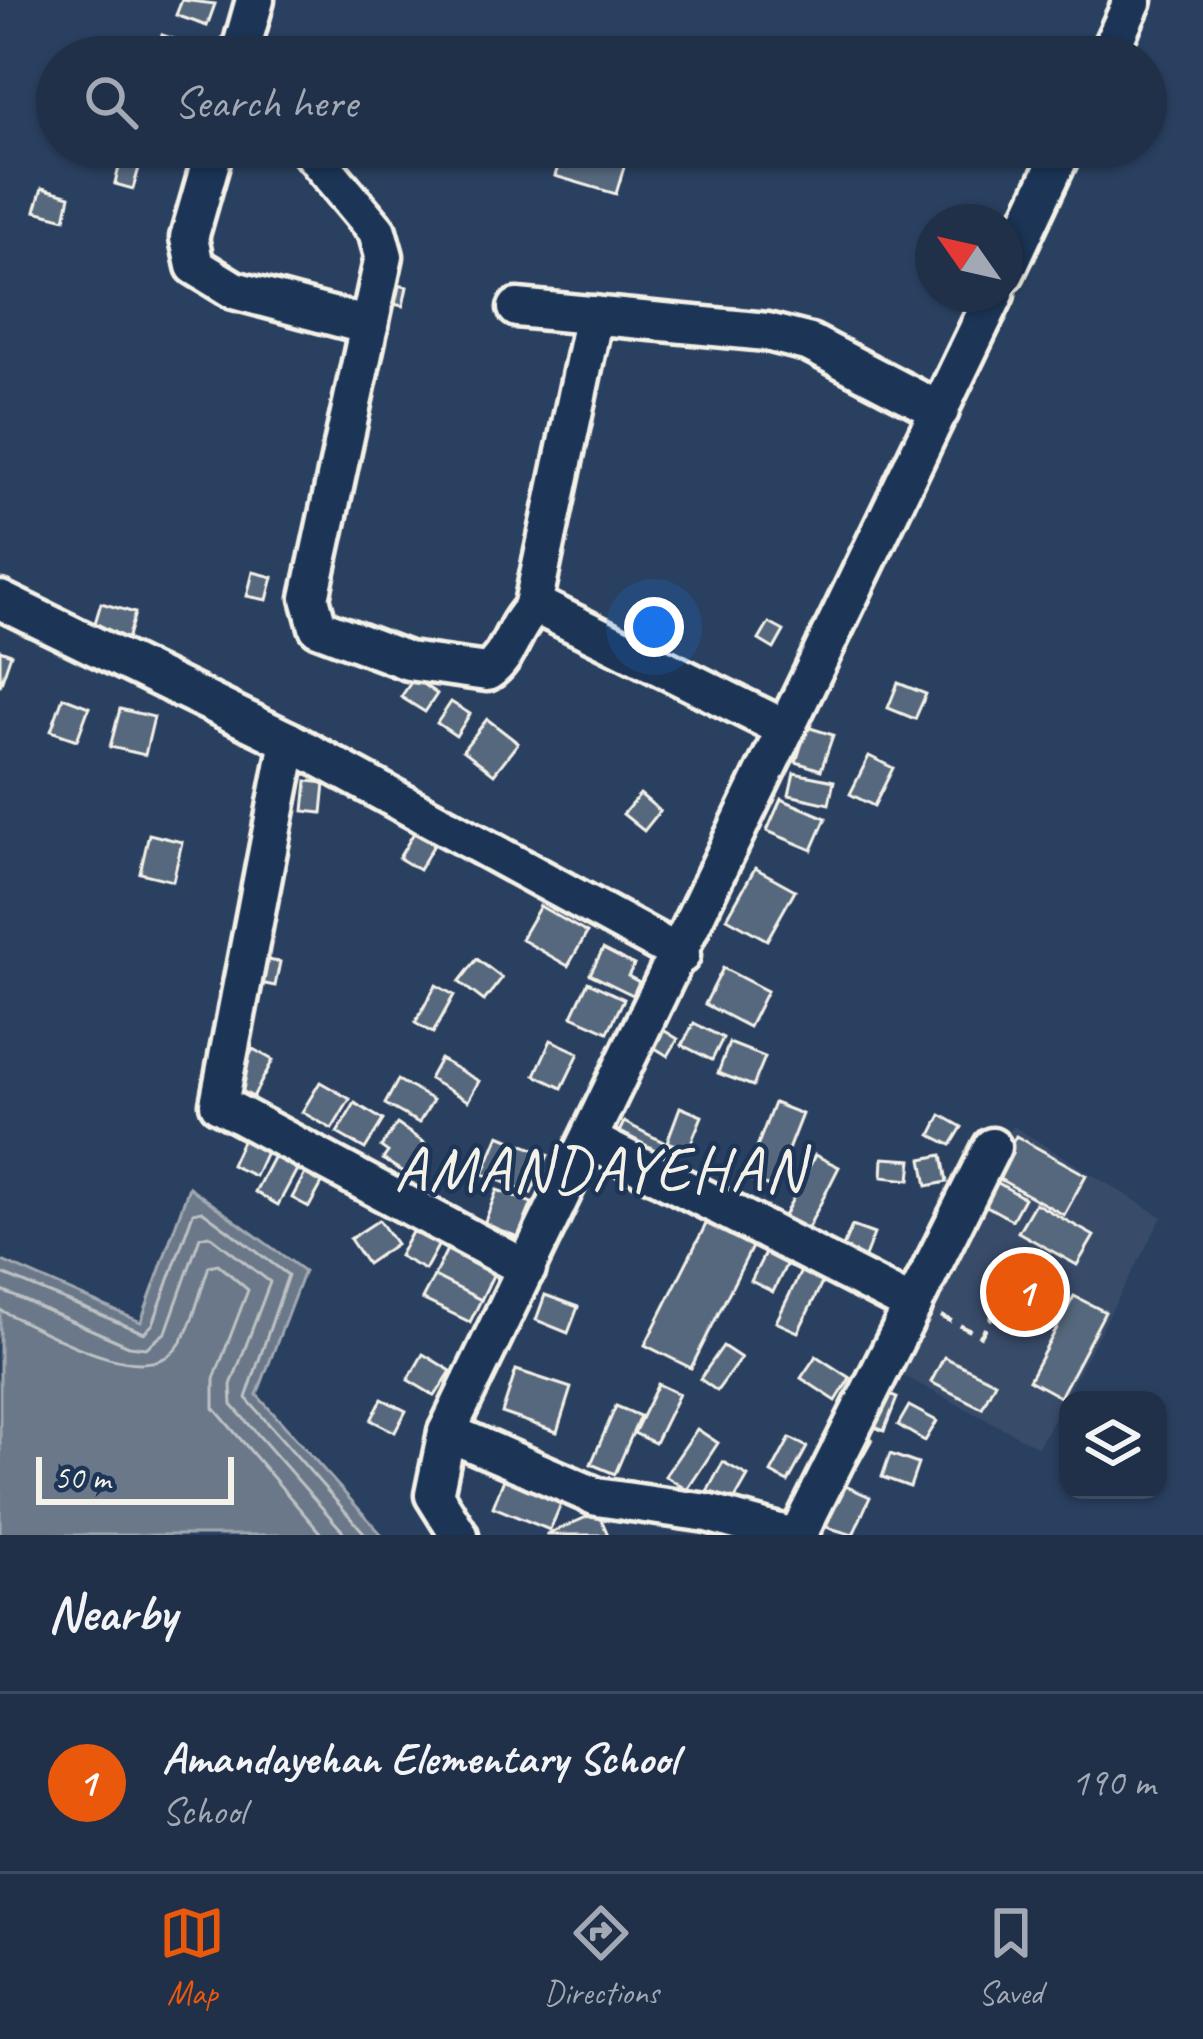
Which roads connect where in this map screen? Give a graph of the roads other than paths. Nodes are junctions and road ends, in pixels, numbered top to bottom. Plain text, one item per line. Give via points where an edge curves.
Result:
1 (255, 0) edge
2 (1133, 0) edge
3 (245, 36) edge
4 (1116, 36) edge
5 (209, 168) edge
6 (324, 168) edge
7 (1054, 168) edge
8 (1023, 235) edge
9 (517, 308) dead end
10 (987, 312) edge
11 (594, 315) junction
12 (369, 326) junction
13 (940, 411) junction
14 (0, 600) edge
15 (532, 609) junction
16 (786, 729) junction
17 (289, 742) junction
18 (681, 955) junction
19 (590, 1140) junction
20 (992, 1147) dead end
21 (527, 1269) junction
22 (914, 1306) junction
23 (447, 1432) junction
24 (459, 1535) edge
25 (788, 1535) edge
26 (798, 1535) edge

1 - 3 street
2 - 4 street
5 - 12 street via 189,238 195,266 234,290
6 - 12 street via 377,231 384,256
7 - 8 street
9 - 11 street
10 - 13 street
11 - 13 street via 810,343
11 - 15 street
12 - 15 street via 310,614 318,627 408,661 487,672
13 - 16 street
14 - 17 street
15 - 16 street
16 - 18 street
17 - 18 street
17 - 21 street via 219,1104
18 - 19 street
19 - 21 street
19 - 22 street
20 - 22 street
21 - 23 street
22 - 26 street
23 - 24 street via 434,1495
23 - 25 street via 597,1497

